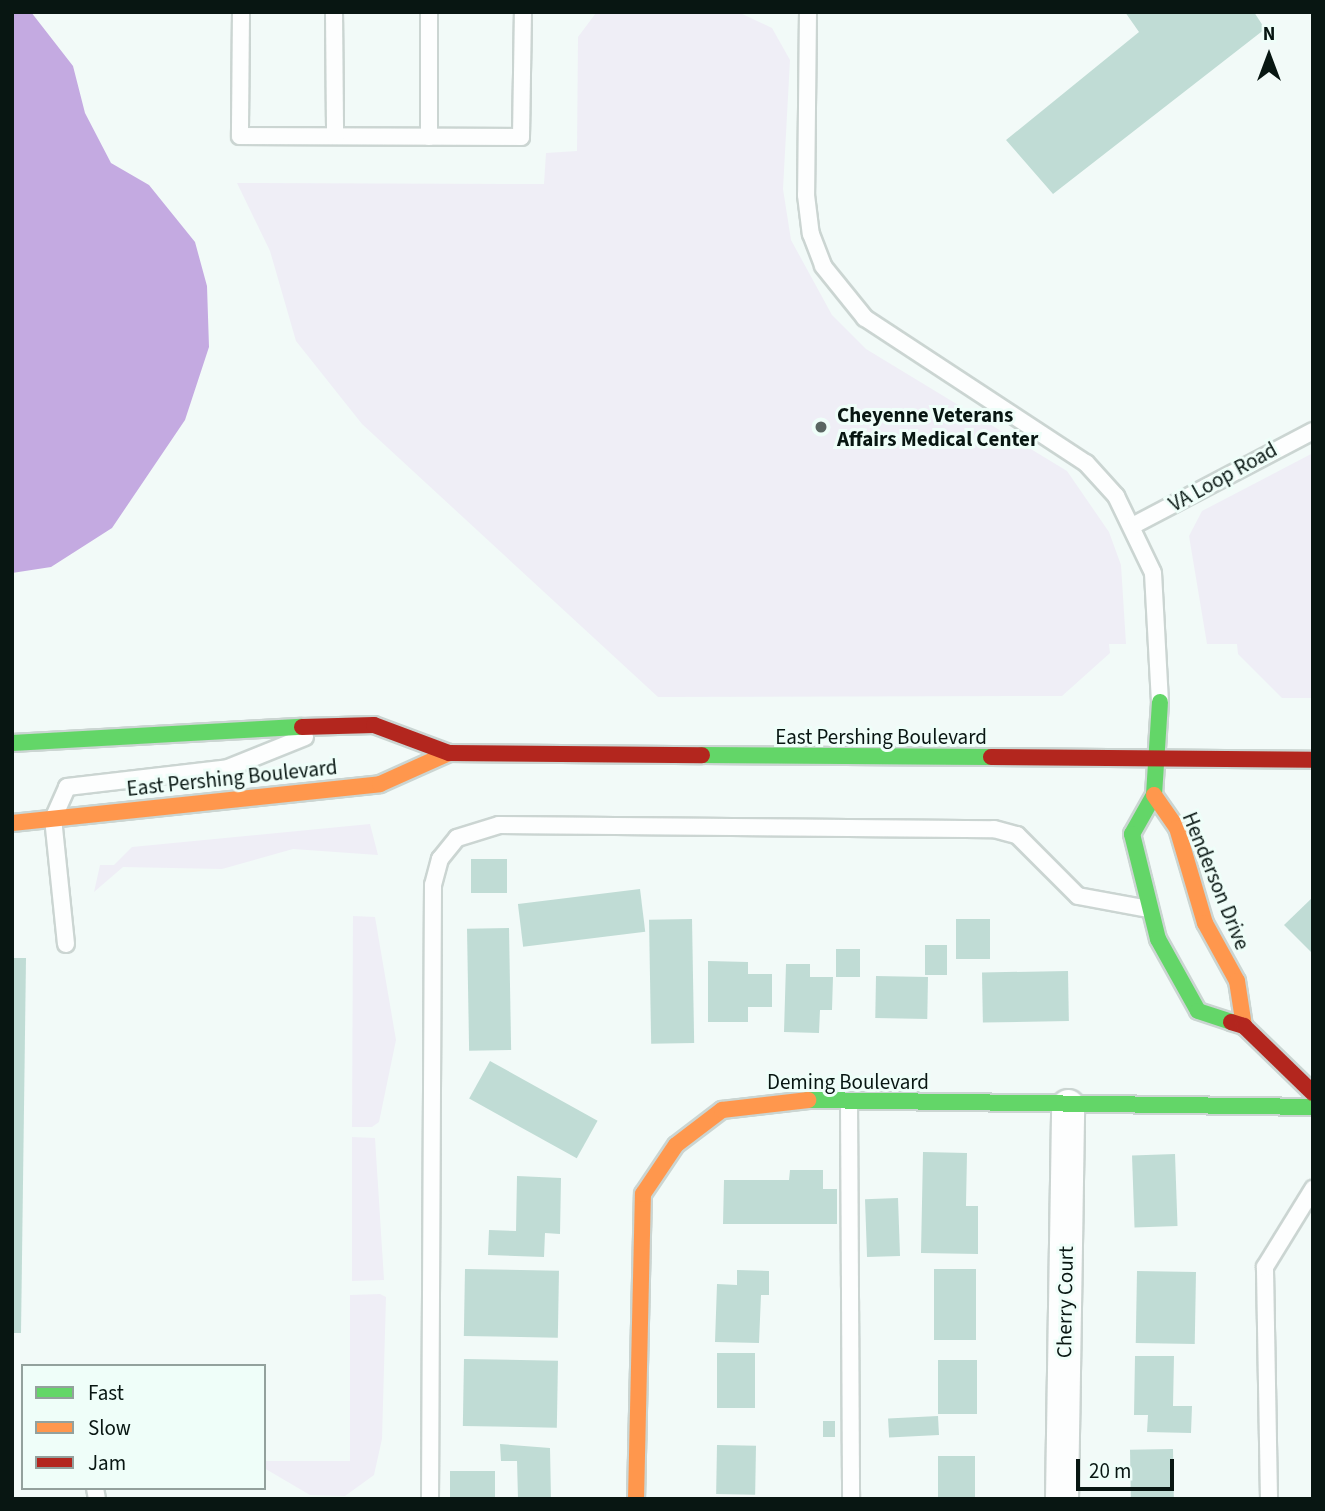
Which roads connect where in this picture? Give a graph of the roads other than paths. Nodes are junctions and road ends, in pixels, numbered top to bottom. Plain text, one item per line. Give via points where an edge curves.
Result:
1 (241, 12) edge
2 (334, 12) edge
3 (429, 12) edge
4 (523, 12) edge
5 (808, 12) edge
6 (335, 136) junction
7 (429, 137) junction
8 (1313, 431) edge
9 (1134, 525) junction
10 (1160, 702) joint
11 (325, 726) junction
12 (12, 743) edge
13 (449, 753) junction
14 (1156, 760) junction
15 (1313, 761) edge
16 (1154, 795) junction
17 (53, 819) junction
18 (12, 823) edge
19 (1148, 909) junction
20 (66, 944) dead end
21 (1244, 1026) junction
22 (1313, 1093) edge
23 (849, 1101) junction
24 (1068, 1106) junction
25 (1313, 1107) edge
26 (1313, 1189) edge
27 (430, 1499) edge
28 (636, 1499) edge
29 (851, 1499) edge
30 (1062, 1499) edge
31 (1269, 1499) edge

1 - 6 lane via 240,136
2 - 6 lane
3 - 7 lane
4 - 7 lane via 521,137
5 - 9 lane via 806,195 823,266 865,318 1086,463
6 - 7 lane
8 - 9 lane, VA Loop Road
9 - 10 lane via 1159,606
10 - 14 street, Henderson Drive
11 - 12 street, East Pershing Boulevard
11 - 13 street, East Pershing Boulevard via 374,725
11 - 17 lane via 272,754 228,768 67,787
13 - 14 street, East Pershing Boulevard
13 - 17 street, East Pershing Boulevard via 380,785
14 - 15 street, East Pershing Boulevard
14 - 16 street, Henderson Drive
16 - 19 street, Henderson Drive via 1132,834
16 - 21 street, Henderson Drive via 1177,828 1205,923 1237,981
17 - 18 street, East Pershing Boulevard
17 - 20 lane
19 - 21 street, Henderson Drive via 1176,979 1198,1011
19 - 27 lane via 1079,896 1017,835 994,829 499,825 457,838 440,859 433,885
21 - 22 street, Henderson Drive
23 - 24 street, Deming Boulevard
23 - 28 street, Deming Boulevard via 775,1100 722,1110 676,1145 643,1194 637,1257
23 - 29 lane
24 - 25 street, Deming Boulevard
24 - 30 street, Cherry Court
26 - 31 lane via 1265,1268

